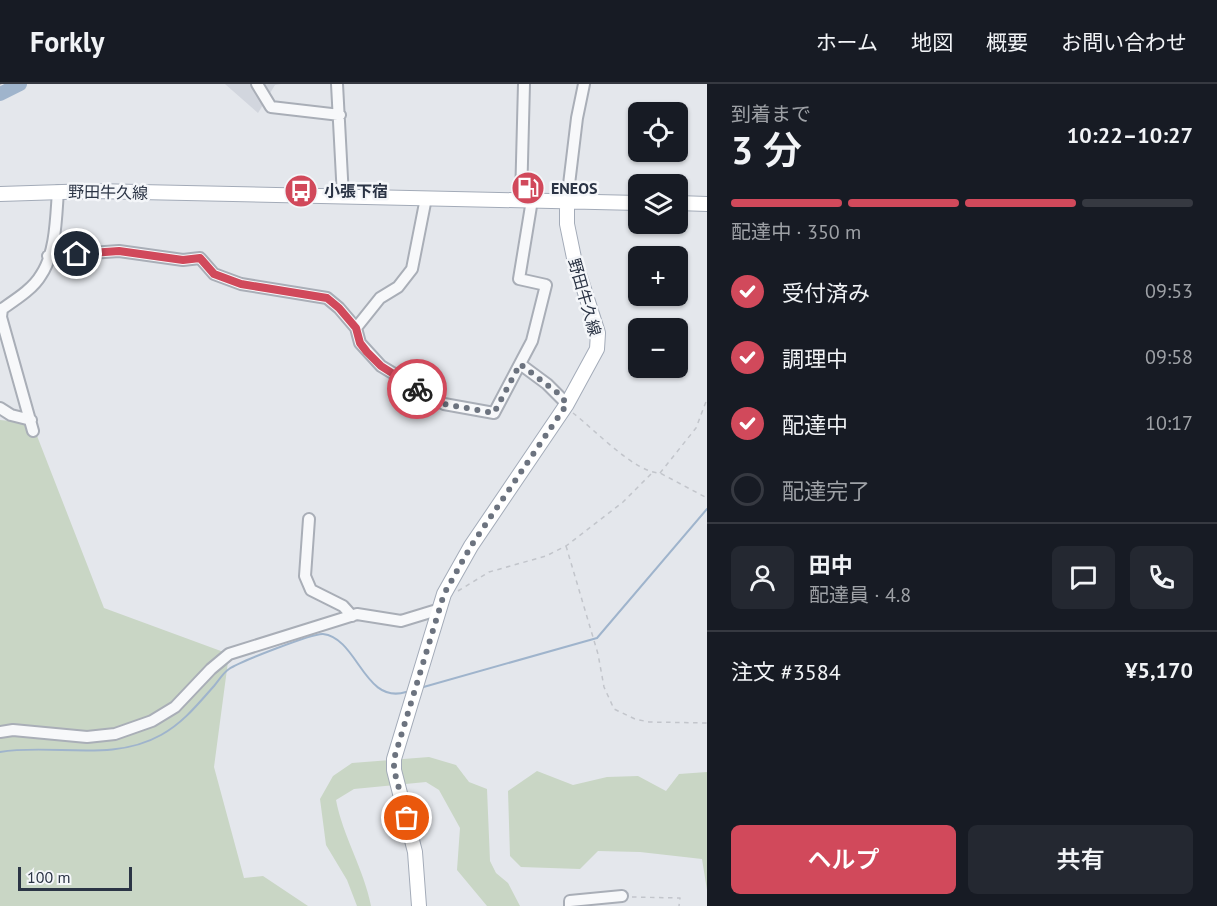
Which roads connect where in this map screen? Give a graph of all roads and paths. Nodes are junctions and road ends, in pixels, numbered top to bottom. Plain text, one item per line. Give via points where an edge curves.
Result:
1 (257, 84) edge
2 (337, 84) edge
3 (524, 84) edge
4 (584, 84) edge
5 (340, 115) junction
6 (58, 191) junction
7 (0, 194) edge
8 (343, 197) junction
9 (426, 198) junction
10 (527, 200) junction
11 (567, 201) junction
12 (628, 203) edge
13 (688, 203) edge
14 (707, 204) edge
15 (48, 255) junction
16 (356, 328) junction
17 (520, 364) junction
18 (707, 399) edge
19 (566, 406) junction
20 (0, 408) edge
21 (652, 473) junction
22 (660, 473) junction
23 (707, 498) edge
24 (309, 519) dead end
25 (566, 546) junction
26 (444, 594) junction
27 (437, 610) junction
28 (352, 616) junction
29 (707, 723) edge
30 (0, 732) edge
31 (622, 896) joint
32 (419, 906) edge
33 (570, 906) edge
34 (679, 906) edge

1 - 5 street via 271,107
2 - 5 street
3 - 10 street
4 - 11 street
5 - 8 street
6 - 7 main road, 野田牛久線
6 - 8 main road, 野田牛久線
6 - 15 street
8 - 9 main road, 野田牛久線
9 - 10 main road, 野田牛久線
9 - 16 street via 412,269 398,287 380,298
10 - 11 main road, 野田牛久線
10 - 17 street via 519,279 546,285 532,341
11 - 12 main road
11 - 19 main road, 野田牛久線 via 574,258 599,340
13 - 14 main road
15 - 16 street via 119,251 183,260 200,258 214,274 241,284 327,298
15 - 20 street via 42,275 2,309 32,425
16 - 17 street via 360,343 381,366 444,404 494,413
17 - 19 street via 559,394
18 - 22 path via 696,428
19 - 21 path via 629,460
19 - 26 main road, 野田牛久線 via 471,546
21 - 22 path
21 - 25 path via 623,502
22 - 23 path
24 - 28 street via 305,576 311,590 343,606
25 - 26 path via 546,556 489,572 460,590
25 - 29 path via 604,687 614,709 649,722
26 - 27 main road, 野田牛久線
27 - 28 street via 401,621
27 - 32 main road, 野田牛久線 via 394,759 415,852
28 - 30 street via 229,654 176,707 134,728 87,737
31 - 33 street via 570,901
31 - 34 path via 680,898

